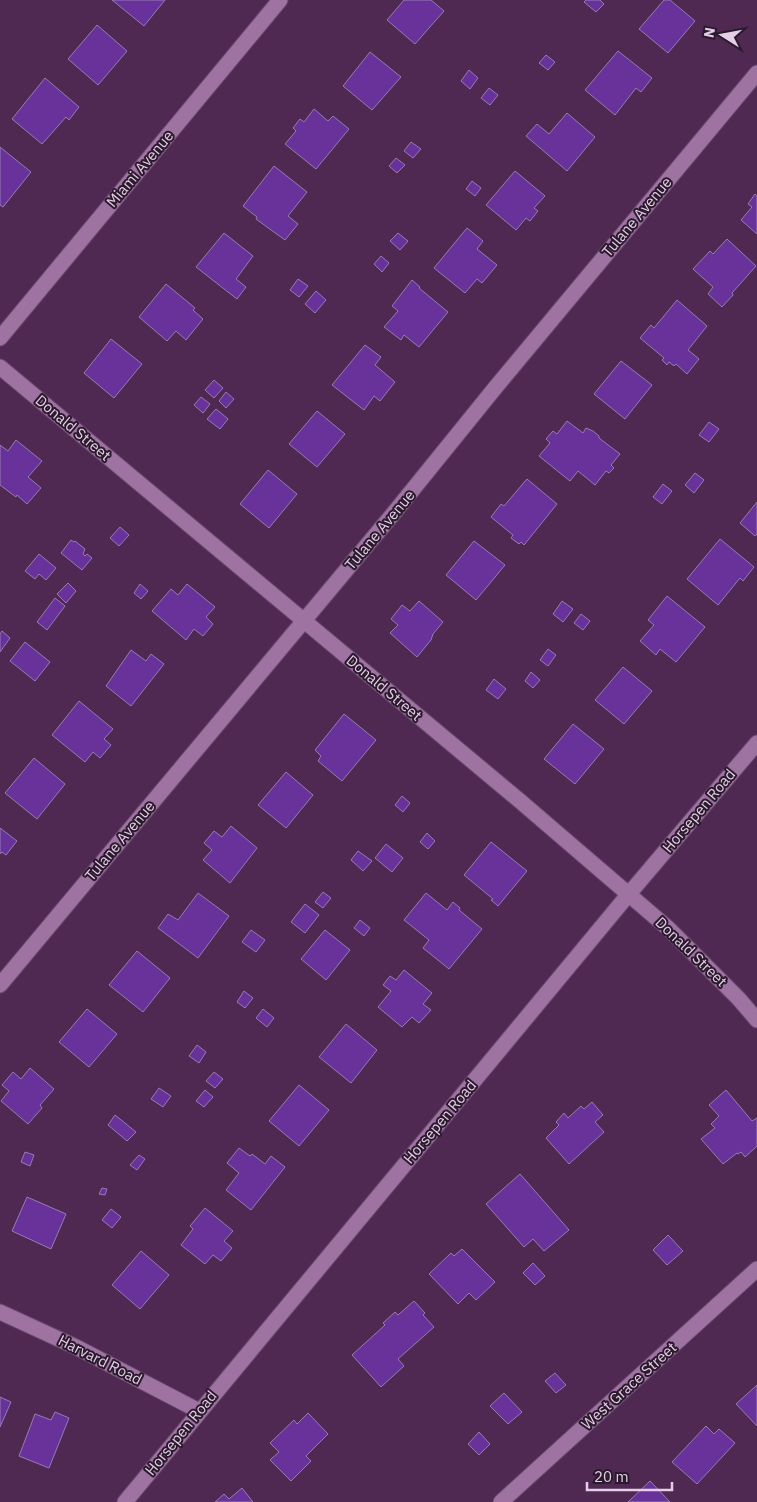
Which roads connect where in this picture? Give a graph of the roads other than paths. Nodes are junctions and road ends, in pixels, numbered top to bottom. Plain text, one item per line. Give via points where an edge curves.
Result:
1 (280, 0) edge
2 (757, 72) edge
3 (0, 338) edge
4 (0, 368) edge
5 (303, 621) junction
6 (757, 743) edge
7 (628, 895) junction
8 (0, 985) edge
9 (757, 1020) edge
10 (757, 1270) edge
11 (0, 1312) edge
12 (199, 1411) junction
13 (125, 1502) edge
14 (501, 1502) edge

1 - 3 street, Miami Avenue
2 - 5 street, Tulane Avenue
4 - 5 street, Donald Street
5 - 7 street, Donald Street
5 - 8 street, Tulane Avenue
6 - 7 street, Horsepen Road
7 - 9 street, Donald Street via 669,929
7 - 12 street, Horsepen Road
10 - 14 street, West Grace Street
11 - 12 street, Harvard Road
12 - 13 street, Horsepen Road

